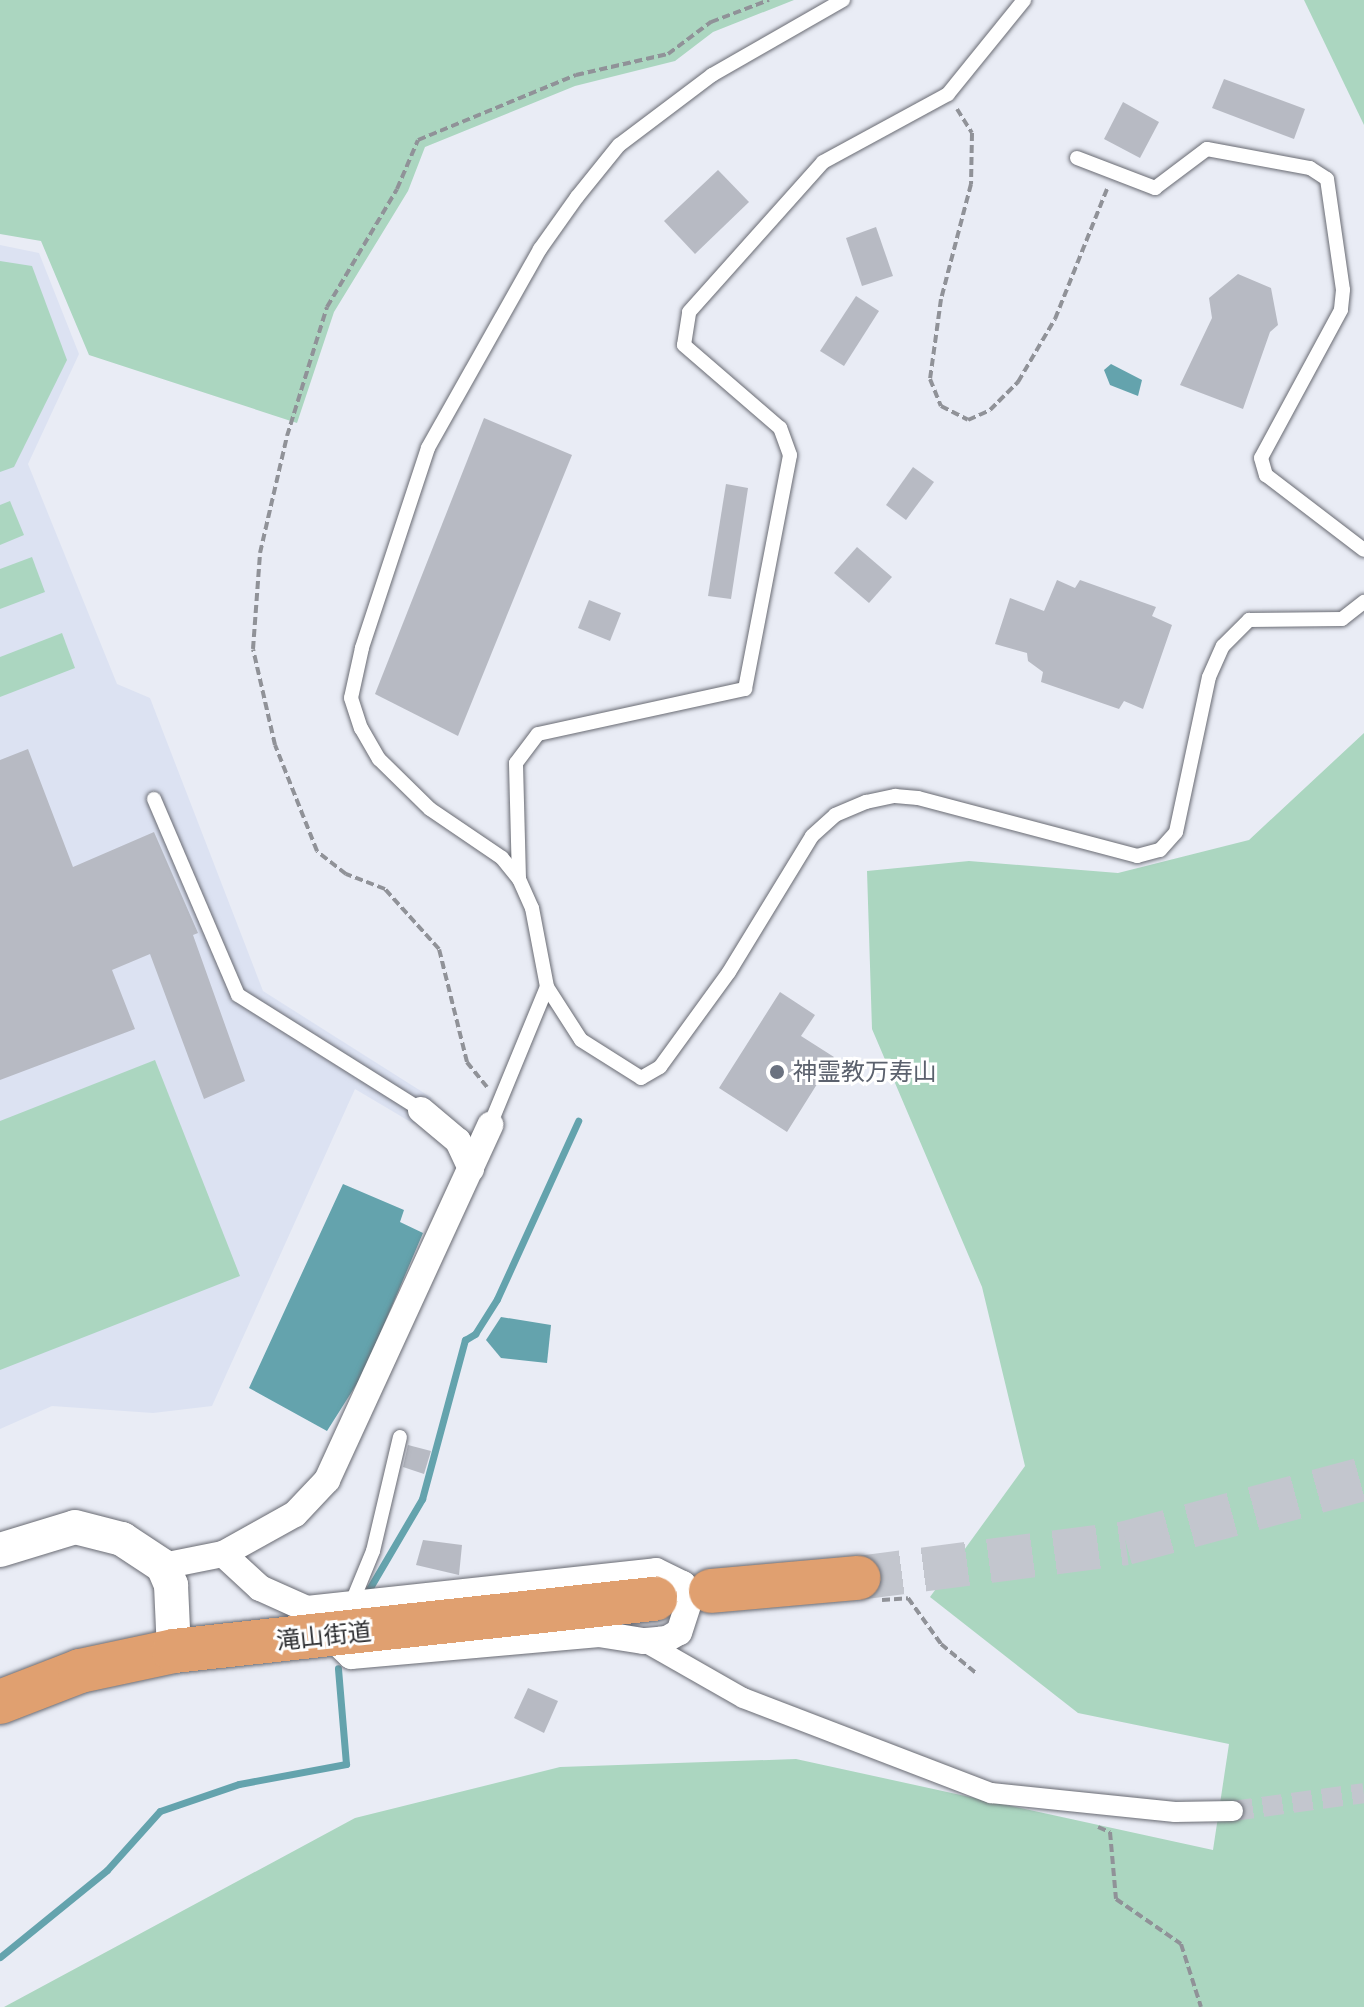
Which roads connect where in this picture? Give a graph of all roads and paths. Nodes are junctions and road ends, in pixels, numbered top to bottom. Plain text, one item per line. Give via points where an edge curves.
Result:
1 (769, 0) edge
2 (843, 0) edge
3 (1024, 0) edge
4 (948, 94) junction
5 (1077, 158) dead end
6 (1114, 172) junction
7 (1364, 550) edge
8 (1364, 602) edge
9 (154, 799) dead end
10 (519, 879) junction
11 (547, 987) junction
12 (489, 1089) dead end
13 (421, 1110) joint
14 (490, 1125) joint
15 (471, 1169) junction
16 (400, 1437) dead end
17 (0, 1550) edge
18 (223, 1554) junction
19 (163, 1566) junction
20 (867, 1589) joint
21 (711, 1591) dead end
22 (655, 1599) dead end
23 (340, 1622) junction
24 (643, 1641) junction
25 (174, 1651) junction
26 (977, 1674) dead end
27 (0, 1702) edge
28 (1233, 1811) tunnel mouth
29 (1110, 1832) dead end
30 (1201, 2007) edge

1 - 12 path via 711,22 668,54 576,75 418,140 397,189 327,307 287,436 260,553 253,649 275,745 317,851 346,874 385,889 439,949 467,1062
2 - 10 lane via 712,75 619,145 540,249 428,448 362,648 351,698 379,759 430,809 502,858
3 - 4 lane
4 - 6 path via 972,133 971,184 941,299 930,379 941,406 968,420 990,410 1018,382 1055,319
4 - 10 lane via 823,162 689,312 684,345 780,428 790,455 745,689 538,734 516,763
5 - 6 lane
6 - 7 lane via 1155,188 1207,149 1310,168 1327,179 1343,290 1341,310 1261,458 1266,475
8 - 11 lane via 1342,619 1249,620 1223,646 1209,677 1176,832 1160,850 1137,856 918,798 881,799 835,815 812,836 729,972 660,1067 641,1078 581,1040
9 - 13 lane via 238,995
10 - 11 lane via 532,908
11 - 14 lane
13 - 15 street via 458,1141
14 - 15 street
15 - 18 street via 327,1480 295,1514
16 - 23 lane via 373,1551
17 - 19 street via 75,1527 122,1539
18 - 19 street
18 - 23 street via 280,1600
19 - 25 street via 171,1585
20 - 21 highway
20 - 26 path via 908,1598 941,1644
22 - 23 highway, 滝山街道
23 - 24 street via 351,1656 599,1634
23 - 24 street via 656,1571 671,1575 683,1584 689,1602 686,1617 667,1639
23 - 25 highway, 滝山街道
24 - 28 street via 743,1698 991,1793 1175,1812
25 - 27 highway, 滝山街道 via 80,1671
29 - 30 path via 1116,1899 1181,1944

